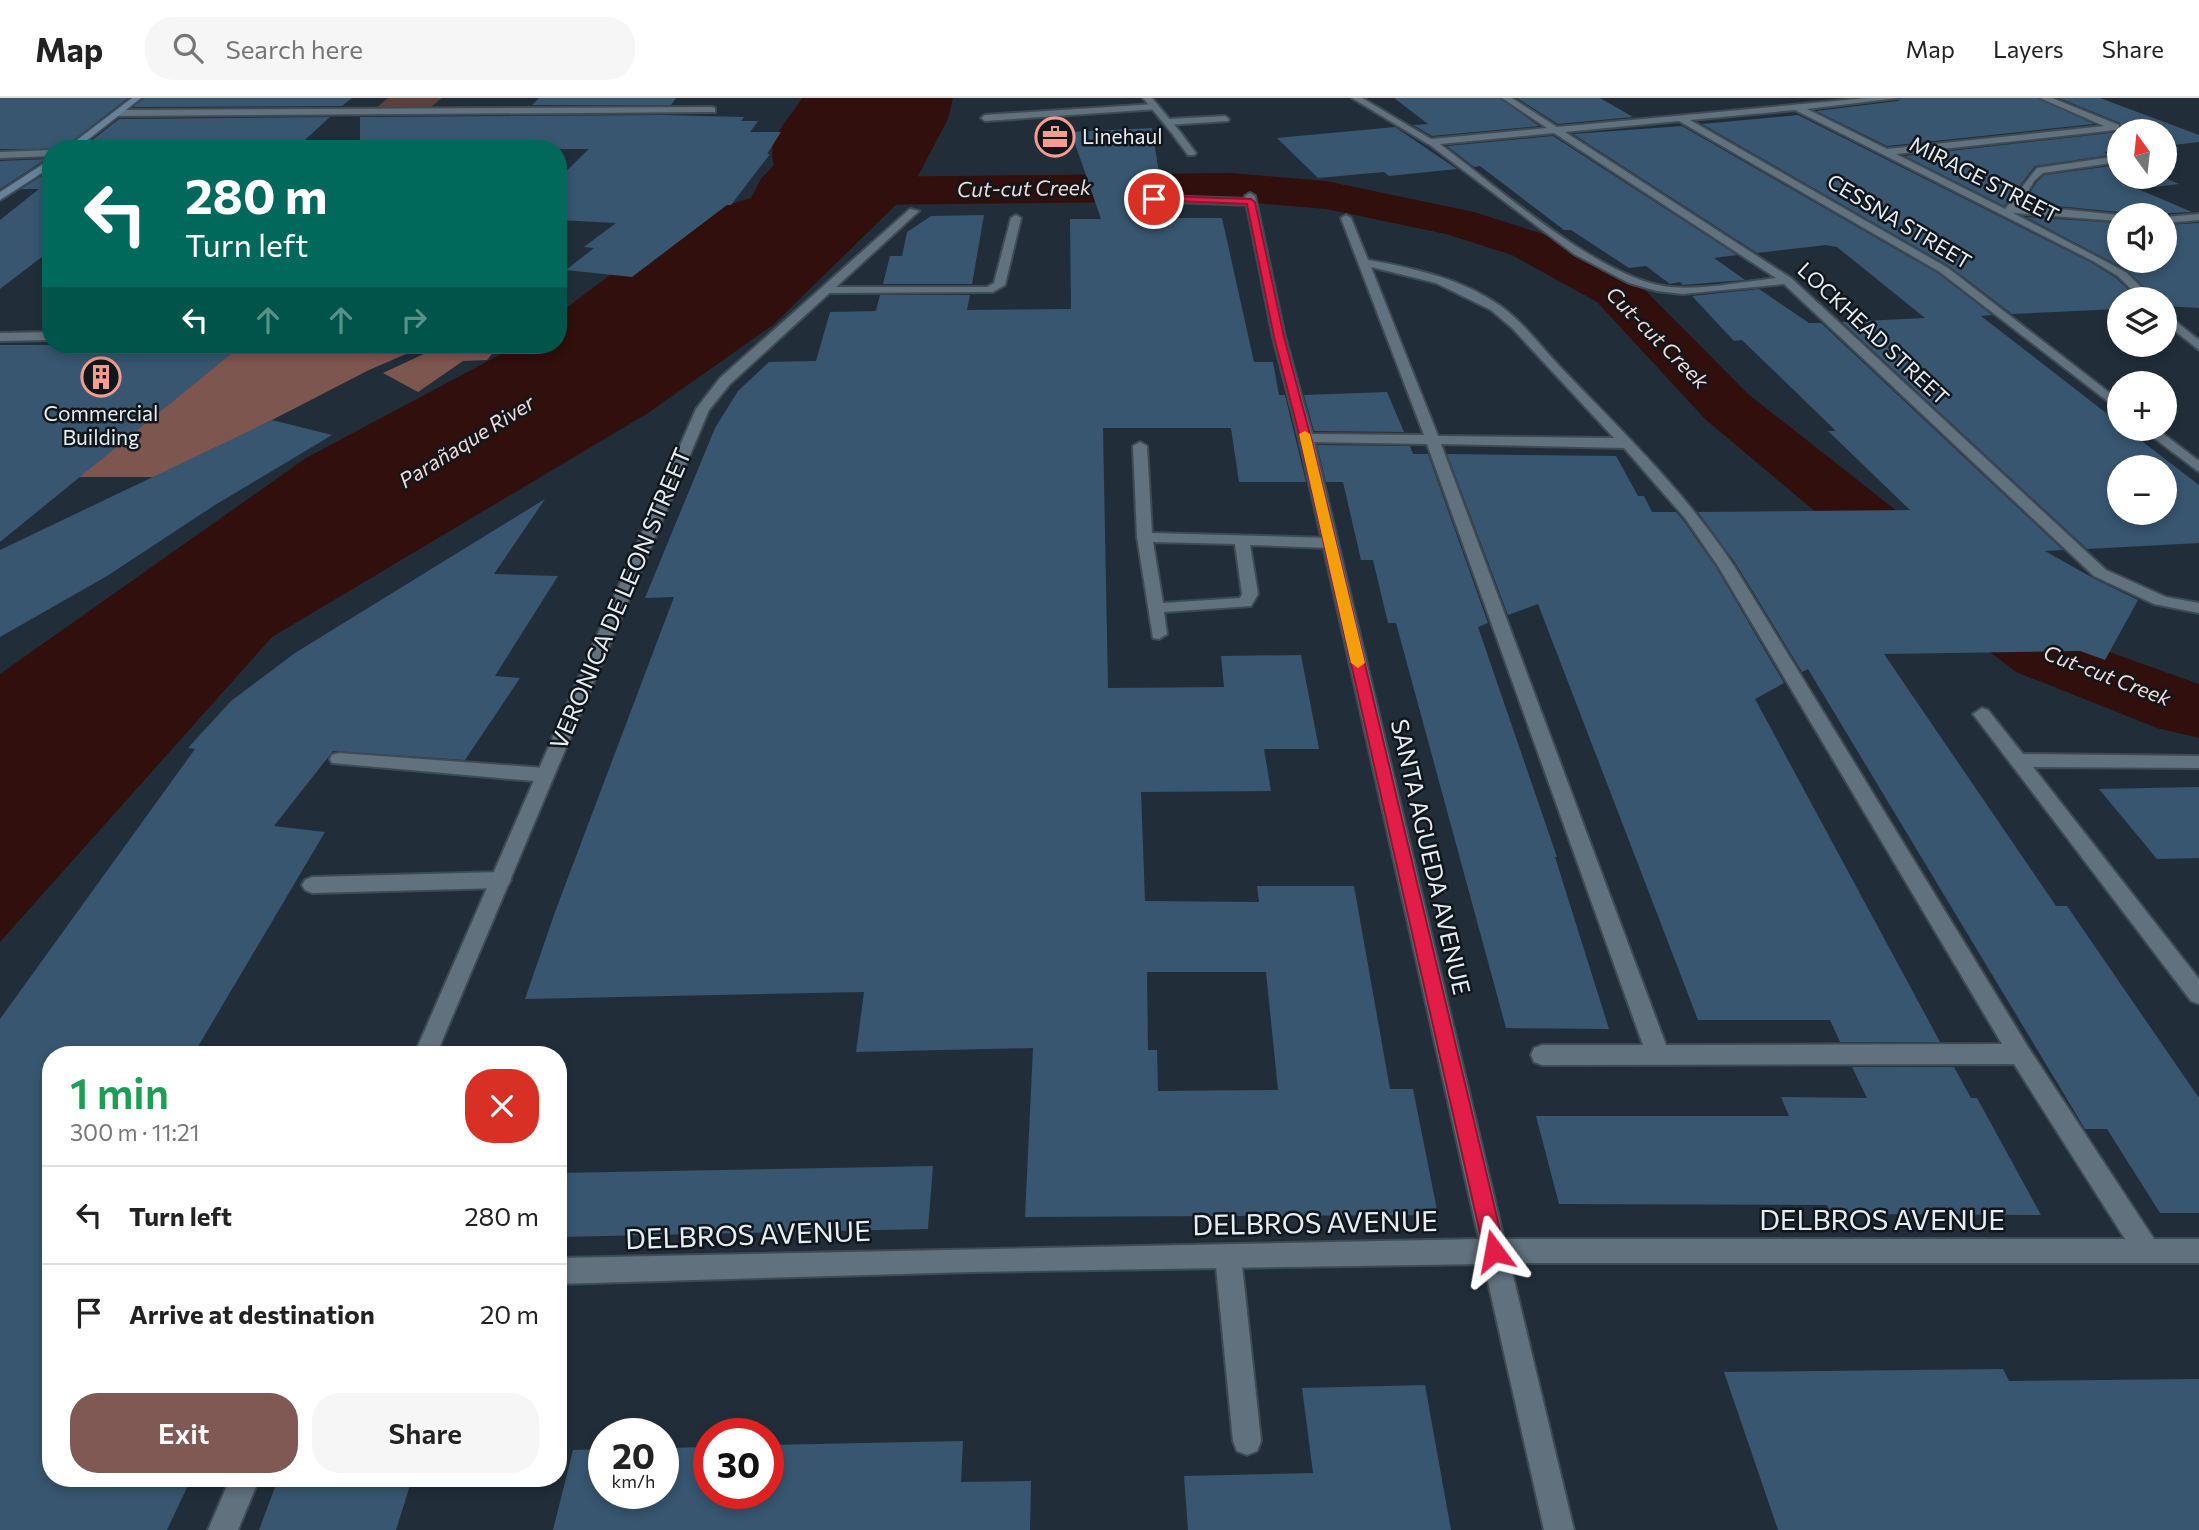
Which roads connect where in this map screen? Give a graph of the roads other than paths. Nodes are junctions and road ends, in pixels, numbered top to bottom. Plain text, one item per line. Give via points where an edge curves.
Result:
1 (137, 98) edge
2 (679, 98) edge
3 (1147, 98) edge
4 (1356, 98) edge
5 (1506, 98) edge
6 (1894, 98) edge
7 (2043, 98) edge
8 (1155, 107) junction
9 (1795, 107) junction
10 (674, 110) junction
11 (712, 110) dead end
12 (117, 113) junction
13 (1678, 117) junction
14 (985, 118) dead end
15 (1225, 119) dead end
16 (1168, 122) junction
17 (2107, 123) edge
18 (2107, 128) edge
19 (1555, 129) junction
20 (82, 140) edge
21 (1432, 142) junction
22 (1886, 152) junction
23 (42, 153) edge
24 (1191, 153) dead end
25 (0, 155) edge
26 (2107, 161) edge
27 (42, 168) edge
28 (0, 197) edge
29 (1130, 198) dead end
30 (914, 211) dead end
31 (2010, 211) junction
32 (2107, 217) edge
33 (2199, 217) edge
34 (1016, 218) dead end
35 (1346, 218) dead end
36 (2177, 219) edge
37 (1362, 262) junction
38 (1787, 280) junction
39 (2134, 287) edge
40 (828, 290) junction
41 (2177, 327) edge
42 (42, 336) edge
43 (0, 337) edge
44 (2199, 346) edge
45 (2107, 397) edge
46 (1306, 438) junction
47 (1432, 438) junction
48 (2164, 441) edge
49 (1628, 442) junction
50 (1140, 446) dead end
51 (2199, 468) edge
52 (1145, 537) junction
53 (1242, 542) junction
54 (1330, 543) junction
55 (1155, 608) junction
56 (2199, 608) edge
57 (1159, 634) dead end
58 (1982, 714) dead end
59 (339, 759) dead end
60 (2016, 760) junction
61 (2199, 762) edge
62 (545, 775) junction
63 (501, 880) junction
64 (312, 885) dead end
65 (2199, 995) edge
66 (429, 1046) edge
67 (1542, 1055) dead end
68 (1658, 1055) junction
69 (2020, 1055) junction
70 (1494, 1251) junction
71 (2147, 1251) junction
72 (2199, 1251) edge
73 (1228, 1256) junction
74 (567, 1271) edge
75 (1247, 1441) dead end
76 (241, 1487) edge
77 (223, 1530) edge
78 (1559, 1530) edge

1 - 12 main road
2 - 10 street
3 - 8 street
4 - 21 street
5 - 19 street, LOCKHEAD STREET
6 - 9 street
7 - 17 street
8 - 14 street
8 - 16 street
9 - 13 street
9 - 22 street, MIRAGE STREET
10 - 11 street
10 - 12 street
12 - 20 main road
13 - 19 street
13 - 45 street, CESSNA STREET via 1944,270
15 - 16 street
16 - 24 street
18 - 22 street
19 - 21 street
19 - 38 street, LOCKHEAD STREET
21 - 38 street via 1578,252 1649,285 1683,291
22 - 31 street, MIRAGE STREET
23 - 25 street
26 - 31 street via 2040,170
27 - 28 main road
29 - 46 street, SANTA AGUEDA AVENUE via 1250,199
30 - 40 street, VERONICA DE LEON STREET
31 - 32 street
31 - 39 street, MIRAGE STREET via 2111,267
33 - 36 street
34 - 40 street via 999,285 989,290
35 - 37 street
37 - 47 street
37 - 49 street via 1434,278 1506,315
38 - 56 street, LOCKHEAD STREET via 2100,573 2139,593
40 - 62 street, VERONICA DE LEON STREET via 725,381 703,409
41 - 44 street
42 - 43 street
46 - 47 street
46 - 54 street, SANTA AGUEDA AVENUE
47 - 49 street
47 - 68 street
48 - 51 street
49 - 69 street via 1709,538
50 - 52 street
52 - 53 street
52 - 55 street
53 - 54 street
53 - 55 street via 1250,594 1245,603
54 - 70 street, SANTA AGUEDA AVENUE
55 - 57 street
58 - 60 street
59 - 62 street
60 - 61 street
60 - 65 street
62 - 63 street, VERONICA DE LEON STREET
63 - 64 street
63 - 66 street, VERONICA DE LEON STREET
67 - 68 street
68 - 69 street
69 - 71 street
70 - 71 street, DELBROS AVENUE
70 - 73 street, DELBROS AVENUE
70 - 78 street, SANTA AGUEDA AVENUE
71 - 72 street, DELBROS AVENUE
73 - 74 street, DELBROS AVENUE
73 - 75 street
76 - 77 street

